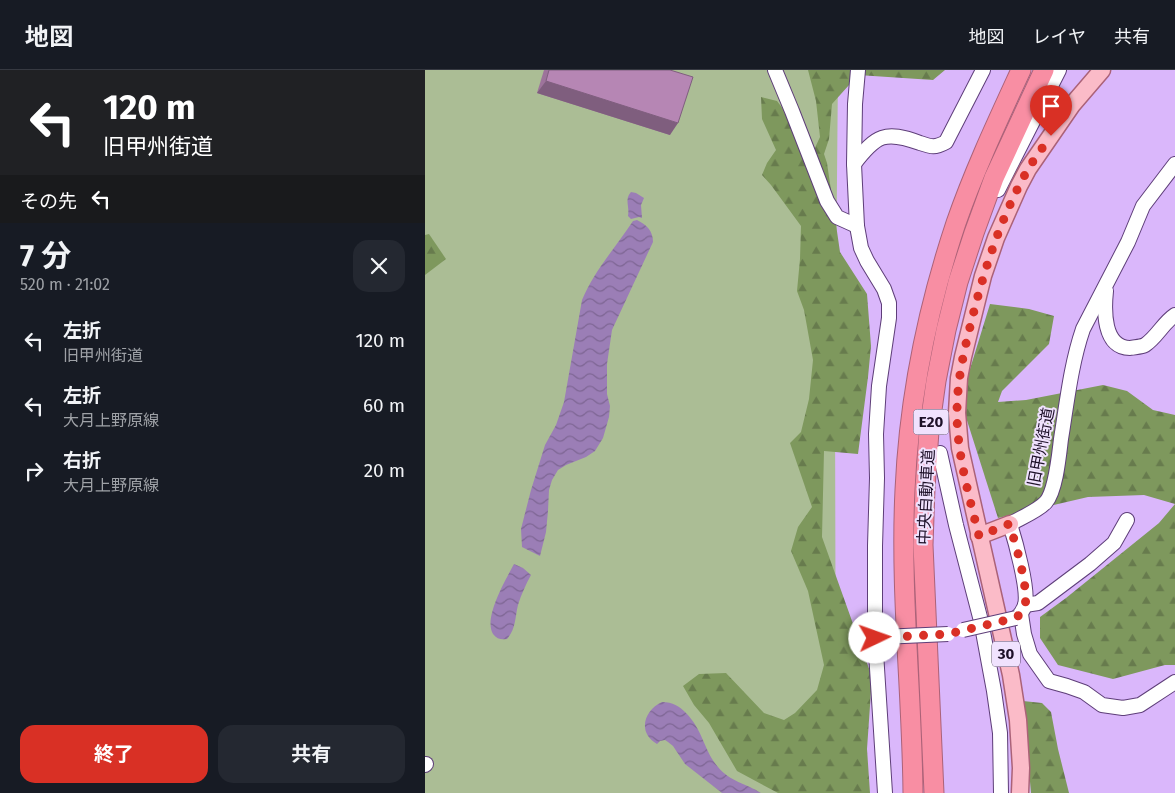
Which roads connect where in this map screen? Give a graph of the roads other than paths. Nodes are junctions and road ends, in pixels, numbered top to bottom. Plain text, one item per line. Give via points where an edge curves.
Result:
1 (775, 70) edge
2 (858, 70) edge
3 (983, 70) edge
4 (1007, 70) edge
5 (1021, 70) edge
6 (1043, 70) edge
7 (1059, 70) edge
8 (1102, 70) edge
9 (854, 164) junction
10 (1175, 164) edge
11 (957, 222) junction
12 (857, 226) junction
13 (962, 270) junction
14 (1106, 285) junction
15 (1175, 315) edge
16 (940, 453) dead end
17 (1127, 520) dead end
18 (1009, 524) junction
19 (979, 536) junction
20 (1020, 612) junction
21 (878, 637) junction
22 (1175, 682) edge
23 (885, 793) edge
24 (913, 793) edge
25 (934, 793) edge
26 (1001, 793) edge
27 (1020, 793) edge

1 - 12 street via 827,201 837,218
2 - 9 street
3 - 9 street via 946,142 931,147 906,138 884,137 865,150
4 - 11 highway
5 - 11 highway, 中央自動車道 / E20
6 - 13 highway, 中央自動車道 / E20 via 994,178
7 - 13 street via 999,187
8 - 19 main road, 30 via 1072,105 1028,169 996,238 983,276 959,378 957,413 963,464
9 - 12 street
10 - 14 street, 旧甲州街道 via 1143,206
11 - 24 highway, 中央自動車道 / E20 via 928,321 917,374 905,489 903,548
12 - 21 street via 861,248 889,303 876,434
13 - 25 highway, 中央自動車道 / E20 via 936,380 925,488 923,545
14 - 15 street via 1106,319 1112,339 1120,346 1145,345
14 - 18 street, 旧甲州街道 via 1079,342 1049,497 1041,506
16 - 26 street via 981,621 994,691 1000,733
17 - 20 street via 1114,543 1090,564 1038,603
18 - 19 main road
18 - 20 street via 1025,592
19 - 27 main road, 30 via 1014,693
20 - 21 street, bridge via 948,634
20 - 22 street via 1030,654 1049,681 1084,692 1102,705 1123,708 1140,705
21 - 23 street

